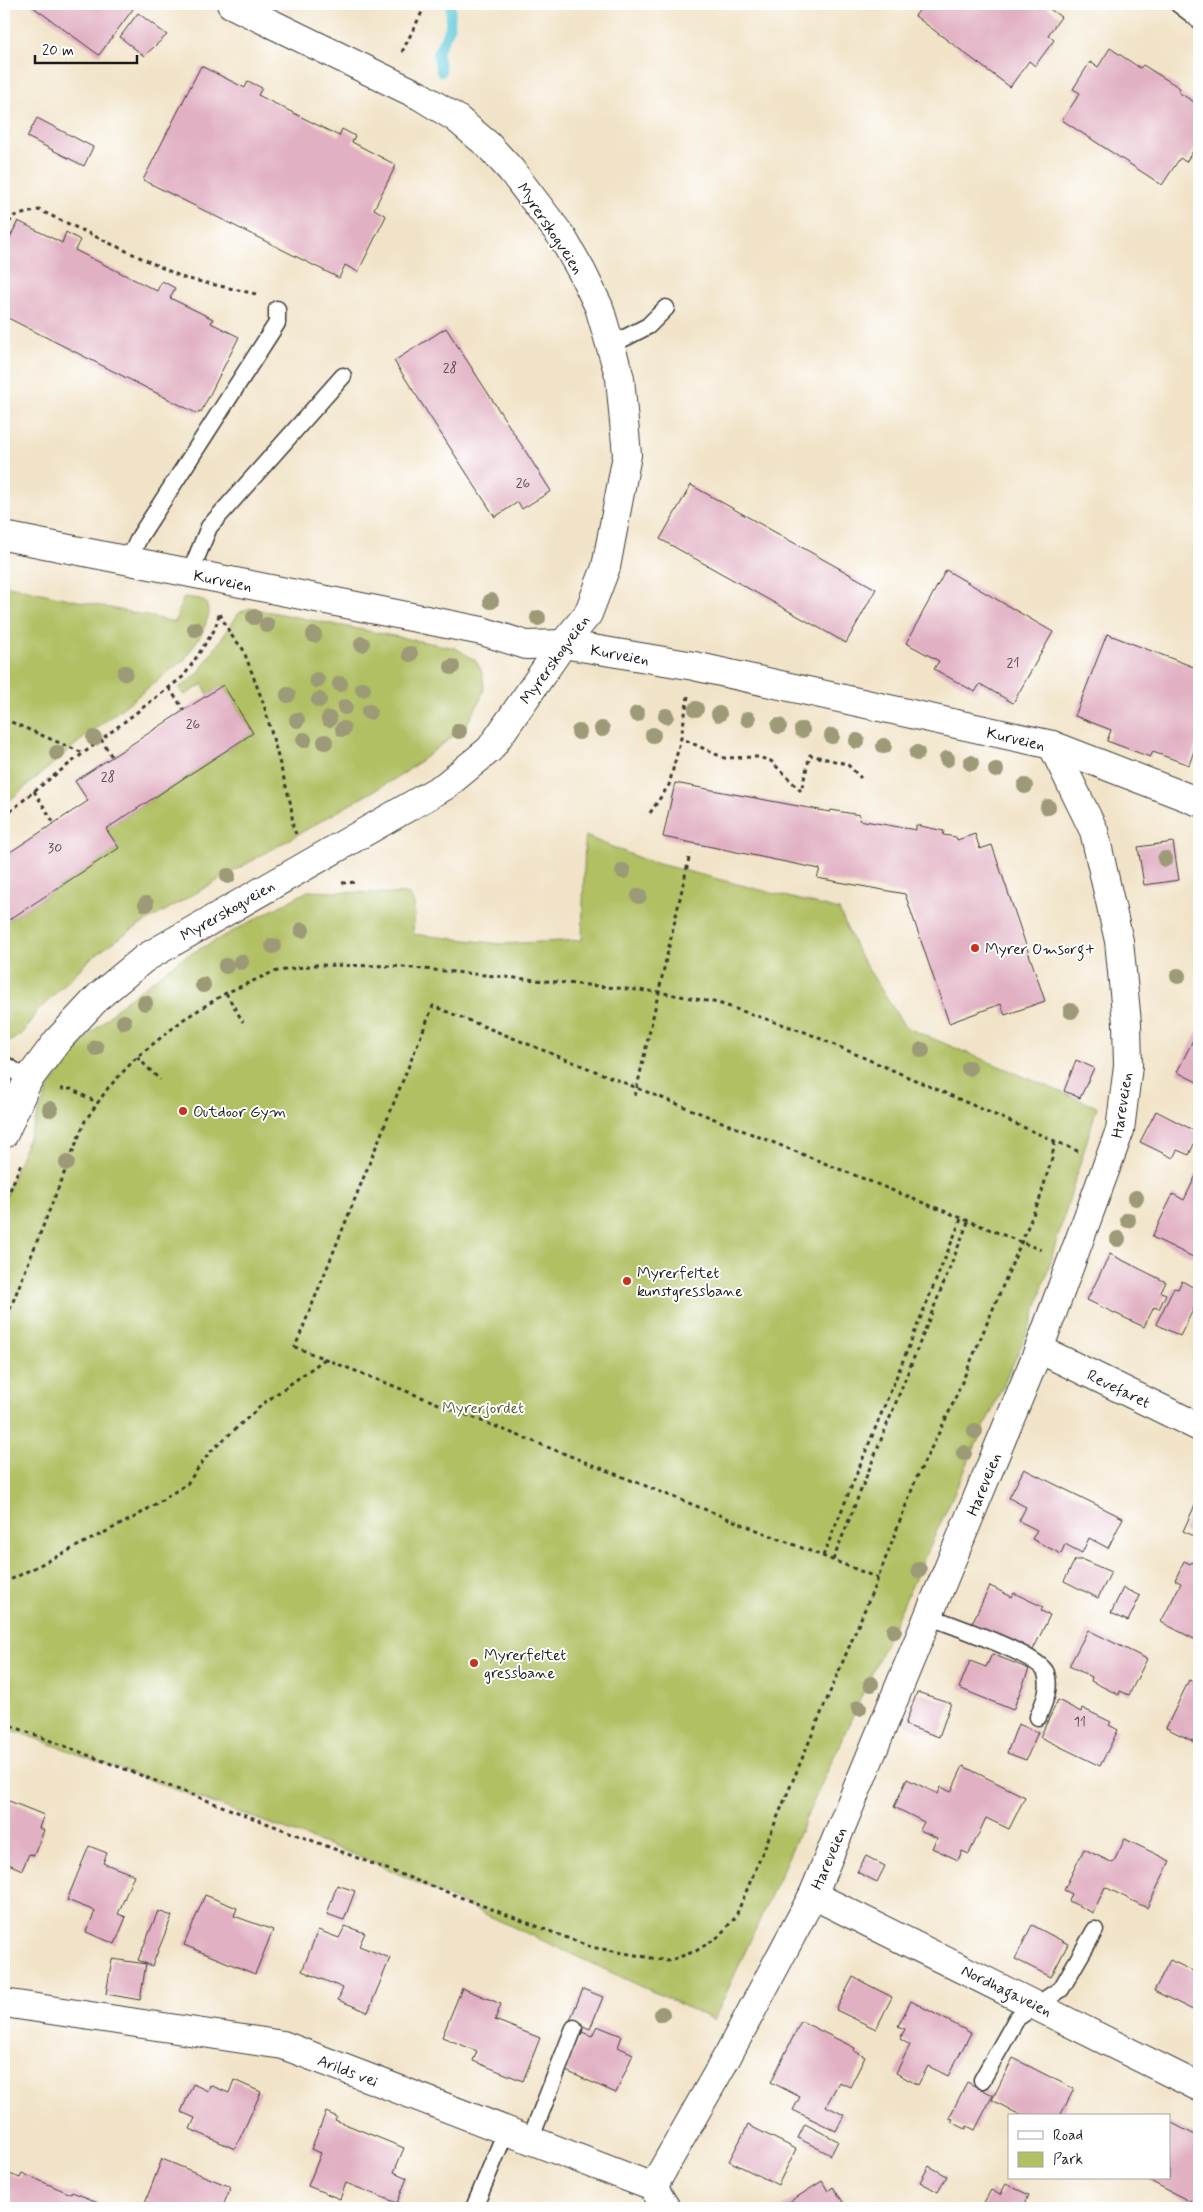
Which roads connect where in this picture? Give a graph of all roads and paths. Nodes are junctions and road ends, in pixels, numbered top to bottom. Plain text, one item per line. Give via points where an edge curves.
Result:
1 (231, 4) edge
2 (426, 4) edge
3 (1178, 4) edge
4 (1199, 20) edge
5 (400, 57) dead end
6 (4, 229) edge
7 (666, 308) dead end
8 (277, 309) joint
9 (611, 345) junction
10 (343, 376) dead end
11 (4, 536) edge
12 (128, 561) junction
13 (190, 573) junction
14 (228, 581) junction
15 (219, 613) junction
16 (563, 644) junction
17 (694, 666) junction
18 (169, 688) junction
19 (184, 710) dead end
20 (4, 719) edge
21 (682, 738) junction
22 (101, 739) junction
23 (1052, 746) junction
24 (84, 753) junction
25 (112, 757) dead end
26 (861, 778) dead end
27 (34, 791) junction
28 (1199, 802) edge
29 (650, 813) dead end
30 (4, 817) edge
31 (54, 823) dead end
32 (299, 840) dead end
33 (690, 854) dead end
34 (658, 992) junction
35 (226, 993) junction
36 (243, 1022) dead end
37 (137, 1056) junction
38 (4, 1064) edge
39 (28, 1080) junction
40 (160, 1080) dead end
41 (636, 1088) junction
42 (634, 1096) dead end
43 (4, 1134) edge
44 (960, 1219) junction
45 (968, 1222) junction
46 (1021, 1243) junction
47 (1072, 1262) junction
48 (4, 1324) edge
49 (1039, 1349) junction
50 (325, 1358) junction
51 (1199, 1427) edge
52 (823, 1556) junction
53 (833, 1560) junction
54 (878, 1578) junction
55 (4, 1583) edge
56 (928, 1616) junction
57 (1038, 1717) dead end
58 (4, 1723) edge
59 (813, 1895) junction
60 (1095, 1930) dead end
61 (4, 2003) edge
62 (1035, 2004) junction
63 (574, 2028) dead end
64 (982, 2080) dead end
65 (1199, 2087) edge
66 (518, 2136) junction
67 (659, 2198) edge
68 (474, 2208) edge

1 - 9 street, Myrerskogveien via 420,96 456,118 488,145 562,237 599,307
2 - 5 path
3 - 4 lane
6 - 8 path via 14,216 39,210 184,278 256,294
7 - 9 lane via 648,326
8 - 12 lane via 277,323 140,536
9 - 16 street, Myrerskogveien via 620,378 627,455 606,567 588,614
10 - 13 lane via 210,527
11 - 12 street, Kurveien
12 - 13 street, Kurveien
13 - 14 street, Kurveien
14 - 15 path
14 - 16 street, Kurveien via 482,631 526,645
15 - 18 path via 215,629 184,676
15 - 32 path via 243,649 264,705 291,805 293,827
16 - 17 street, Kurveien
16 - 39 street, Myrerskogveien via 490,749 445,786 145,958 99,996 58,1040
17 - 21 path
17 - 23 street, Kurveien
18 - 19 path
18 - 22 path
20 - 24 path
21 - 26 path via 724,758 758,757 771,761 801,791 810,755 847,764
21 - 29 path via 669,785
22 - 24 path
22 - 25 path
23 - 28 street, Kurveien
23 - 47 street, Hareveien via 1094,831 1119,941 1127,1024 1128,1066 1120,1130
24 - 27 path
27 - 30 path
27 - 31 path
33 - 34 path
34 - 35 path via 393,966 315,965 273,972
34 - 41 path
34 - 46 path via 718,1003 805,1032 1055,1139 1040,1198
35 - 36 path
35 - 37 path via 184,1019
37 - 40 path
37 - 48 path via 108,1088 85,1121
38 - 39 lane
39 - 43 street, Myrerskogveien
41 - 42 path
41 - 44 path
41 - 50 path via 433,1006 296,1347
44 - 45 path
44 - 52 path
45 - 46 path
45 - 53 path
46 - 47 path
46 - 54 path via 951,1408 916,1479
47 - 49 street, Hareveien
49 - 51 street, Revefaret
49 - 56 street, Hareveien
50 - 52 path
50 - 55 path via 264,1403 208,1453 187,1484 135,1517
52 - 53 path
53 - 54 path
54 - 58 path via 735,1918 718,1938 696,1951 668,1961 591,1947
56 - 57 lane via 1026,1655 1045,1670 1049,1689
56 - 59 street, Hareveien
59 - 62 street, Nordhagaveien
59 - 67 street, Hareveien via 728,2055
60 - 62 lane via 1061,1989
61 - 66 street, Arilds vei via 283,2045
62 - 64 lane via 1017,2018
62 - 65 street, Nordhagaveien
63 - 66 lane
66 - 67 street, Arilds vei
66 - 68 lane

